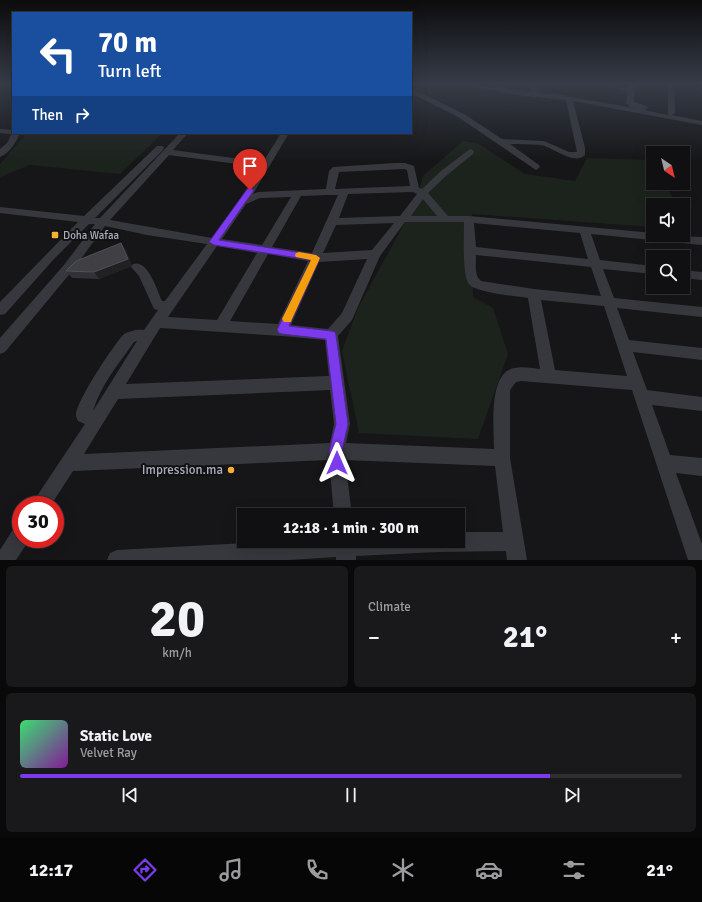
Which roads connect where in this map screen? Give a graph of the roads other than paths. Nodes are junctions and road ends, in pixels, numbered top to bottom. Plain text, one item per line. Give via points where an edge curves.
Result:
1 (448, 109) edge
2 (571, 109) edge
3 (622, 109) edge
4 (646, 109) edge
5 (670, 109) edge
6 (669, 118) junction
7 (702, 118) edge
8 (702, 123) edge
9 (0, 130) edge
10 (12, 132) edge
11 (16, 134) edge
12 (174, 134) edge
13 (183, 134) edge
14 (283, 134) edge
15 (501, 141) junction
16 (166, 152) junction
17 (470, 152) dead end
18 (0, 154) edge
19 (265, 165) junction
20 (536, 167) dead end
21 (419, 191) junction
22 (298, 193) junction
23 (330, 193) junction
24 (344, 193) junction
25 (243, 202) junction
26 (0, 210) edge
27 (402, 219) junction
28 (445, 219) junction
29 (469, 219) junction
30 (87, 220) junction
31 (104, 222) junction
32 (332, 222) junction
33 (584, 230) junction
34 (702, 241) edge
35 (214, 242) junction
36 (266, 249) junction
37 (470, 250) junction
38 (375, 254) junction
39 (316, 258) junction
40 (596, 264) junction
41 (137, 267) dead end
42 (646, 269) edge
43 (690, 275) edge
44 (702, 276) edge
45 (534, 294) junction
46 (609, 301) junction
47 (167, 307) junction
48 (0, 310) edge
49 (702, 312) edge
50 (157, 322) junction
51 (221, 325) junction
52 (282, 330) junction
53 (331, 335) junction
54 (147, 336) junction
55 (624, 345) junction
56 (0, 348) edge
57 (702, 354) edge
58 (549, 377) junction
59 (338, 383) junction
60 (639, 390) junction
61 (113, 392) junction
62 (702, 404) edge
63 (97, 420) junction
64 (336, 451) junction
65 (502, 458) junction
66 (664, 462) junction
67 (69, 463) junction
68 (702, 467) edge
69 (47, 496) edge
70 (342, 508) edge
71 (514, 541) junction
72 (13, 548) edge
73 (345, 549) edge
74 (5, 560) edge
75 (117, 560) edge
76 (517, 560) edge
77 (698, 560) edge

1 - 15 street
2 - 15 street via 581,155 567,154 544,143
3 - 6 street
4 - 6 street
5 - 6 street
6 - 7 street
6 - 8 street
9 - 10 street
11 - 18 street via 12,143
12 - 30 street
13 - 16 street
14 - 19 street
15 - 20 street
16 - 19 street
16 - 31 street
17 - 21 street
19 - 25 street
21 - 23 street via 411,168 387,166 336,169
21 - 24 street
21 - 27 street
21 - 28 street
22 - 23 street
22 - 25 street via 258,195
22 - 36 street
23 - 24 street
24 - 32 street
25 - 35 street
26 - 30 street
27 - 28 street
27 - 32 street
27 - 38 street
28 - 29 street
29 - 33 street
29 - 37 street
30 - 31 street
30 - 48 street
31 - 35 street
31 - 56 street
32 - 39 street
33 - 34 street
33 - 40 street
35 - 36 street
35 - 47 street
36 - 39 street
36 - 51 street
37 - 40 street
37 - 45 street via 471,274 475,283
38 - 39 street
38 - 53 street via 347,316
39 - 52 street
40 - 42 street
40 - 46 street
41 - 47 street via 144,274 158,305
43 - 44 street
45 - 46 street
45 - 58 street
46 - 49 street
46 - 55 street
47 - 50 street
50 - 51 street
50 - 54 street
51 - 52 street
52 - 53 street
53 - 59 street
54 - 61 street
54 - 63 street via 129,338 89,400 83,412 84,416
55 - 57 street
55 - 60 street
58 - 60 street
58 - 65 street via 514,375 505,384
59 - 61 street
59 - 64 street via 342,424
60 - 62 street
60 - 66 street
61 - 63 street
63 - 67 street
64 - 65 street
64 - 67 street
64 - 70 street
65 - 71 street
66 - 68 street
66 - 77 street
67 - 69 street
71 - 73 street
71 - 76 street
72 - 74 street
73 - 75 street

